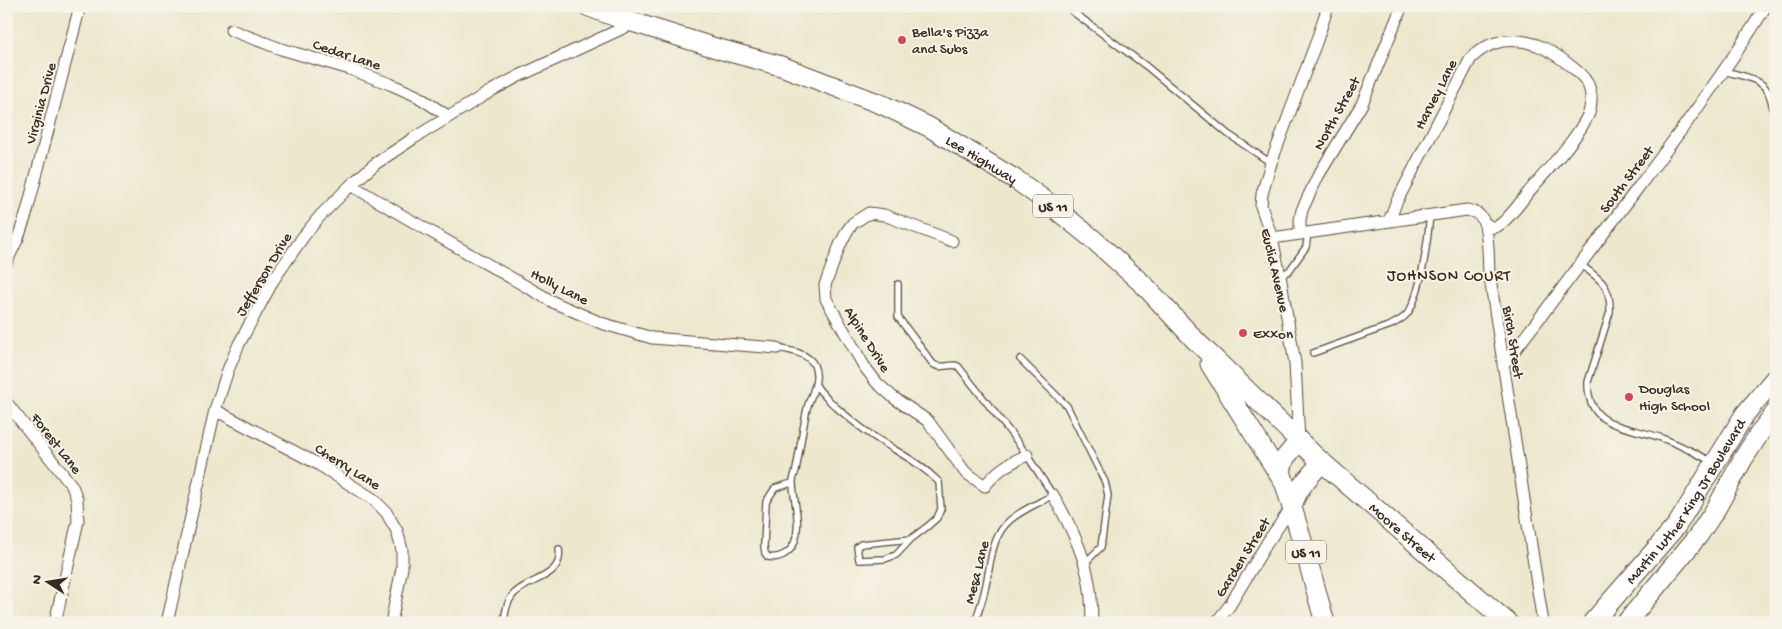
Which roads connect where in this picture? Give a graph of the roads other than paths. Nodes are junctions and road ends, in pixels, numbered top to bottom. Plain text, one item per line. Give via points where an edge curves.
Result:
1 (80, 6) edge
2 (587, 6) edge
3 (1328, 6) edge
4 (1402, 6) edge
5 (1766, 6) edge
6 (1073, 12) dead end
7 (634, 23) junction
8 (231, 30) dead end
9 (1724, 71) junction
10 (448, 116) junction
11 (1776, 121) edge
12 (1271, 163) junction
13 (352, 185) junction
14 (1430, 215) junction
15 (1389, 221) junction
16 (1485, 223) junction
17 (1304, 234) junction
18 (1272, 238) junction
19 (952, 241) dead end
20 (6, 263) edge
21 (1580, 264) junction
22 (1280, 276) junction
23 (898, 284) dead end
24 (1195, 340) junction
25 (777, 348) joint
26 (1313, 353) dead end
27 (1020, 359) dead end
28 (1503, 365) junction
29 (1776, 377) edge
30 (816, 385) junction
31 (6, 402) edge
32 (215, 410) junction
33 (1776, 412) edge
34 (1299, 441) junction
35 (1027, 455) junction
36 (1322, 462) junction
37 (1715, 463) junction
38 (1283, 482) junction
39 (792, 483) junction
40 (1053, 495) junction
41 (1292, 507) junction
42 (911, 539) junction
43 (559, 549) dead end
44 (1084, 564) junction
45 (55, 623) edge
46 (167, 623) edge
47 (391, 623) edge
48 (504, 623) edge
49 (975, 623) edge
50 (1092, 623) edge
51 (1216, 623) edge
52 (1325, 623) edge
53 (1508, 623) edge
54 (1543, 623) edge
55 (1592, 623) edge
56 (1626, 623) edge

1 - 20 street, Virginia Drive via 26,215
2 - 7 main road, Lee Highway / US 11
3 - 12 street, Euclid Avenue
4 - 17 street, North Street via 1362,104 1318,176 1302,210 1300,220
5 - 9 street, South Street
6 - 12 lane via 1146,66 1228,134
7 - 10 street, Jefferson Drive via 519,76
7 - 24 main road, Lee Highway / US 11 via 781,66 929,127 1047,202 1144,286
8 - 10 street, Cedar Lane via 390,84 417,96
9 - 11 lane via 1758,82 1769,96
9 - 21 street, South Street
10 - 13 street, Jefferson Drive via 375,164
12 - 18 street, Euclid Avenue via 1262,206
13 - 25 street, Holly Lane via 555,303 601,323 652,338
13 - 32 street, Jefferson Drive via 308,230 274,279 239,344
14 - 15 street
14 - 16 street via 1467,210 1480,216
14 - 26 lane via 1428,242 1416,294 1407,314 1391,325
15 - 16 street, Harvey Lane via 1470,58 1496,42 1528,42 1556,55 1587,82 1591,91 1589,113 1572,140 1519,204 1495,227
15 - 17 street
16 - 28 street, Birch Street
17 - 18 street
17 - 22 lane via 1306,247 1289,271
18 - 22 street, Euclid Avenue
19 - 35 street, Alpine Drive via 884,215 869,213 847,231 825,285 826,299 877,383 928,421 969,476 985,486 1002,467
21 - 28 street, South Street
21 - 37 lane via 1602,281 1610,300 1610,312 1588,382 1594,409 1611,424 1665,439
22 - 34 street, Euclid Avenue via 1294,363
23 - 35 lane via 898,317 933,364 958,366
24 - 34 main road, Lee Highway / US 11
24 - 38 main road
25 - 30 lane via 807,357 815,368
27 - 44 lane via 1068,406 1105,482 1108,494 1101,547
28 - 54 street, Birch Street
29 - 37 main road, Martin Luther King Jr Boulevard via 1745,414
30 - 39 lane via 806,412
30 - 42 lane via 849,419 907,456 939,482 941,509 932,522
31 - 45 street, Forest Lane via 72,486 78,499 78,521
32 - 46 street, Jefferson Drive
32 - 47 street, Cherry Lane via 318,464 373,499 386,512 397,531 402,550 402,568
33 - 56 main road, Martin Luther King Jr Boulevard via 1743,459 1698,536
34 - 36 main road, Moore Street
34 - 38 main road, US 11 via 1284,458
35 - 40 lane
36 - 41 main road via 1298,489
36 - 53 main road, Moore Street
37 - 55 main road, Martin Luther King Jr Boulevard via 1677,525
38 - 41 main road, US 11
39 - 39 lane via 797,530 794,542 787,554 768,557 764,546 766,502 775,488
40 - 44 street
40 - 49 lane, Mesa Lane via 1010,520 995,540
41 - 51 street, Garden Street
41 - 52 main road, US 11
42 - 42 lane via 896,555 859,560 857,547 861,544
43 - 48 lane via 559,561 551,573 520,588 512,596
44 - 50 street

